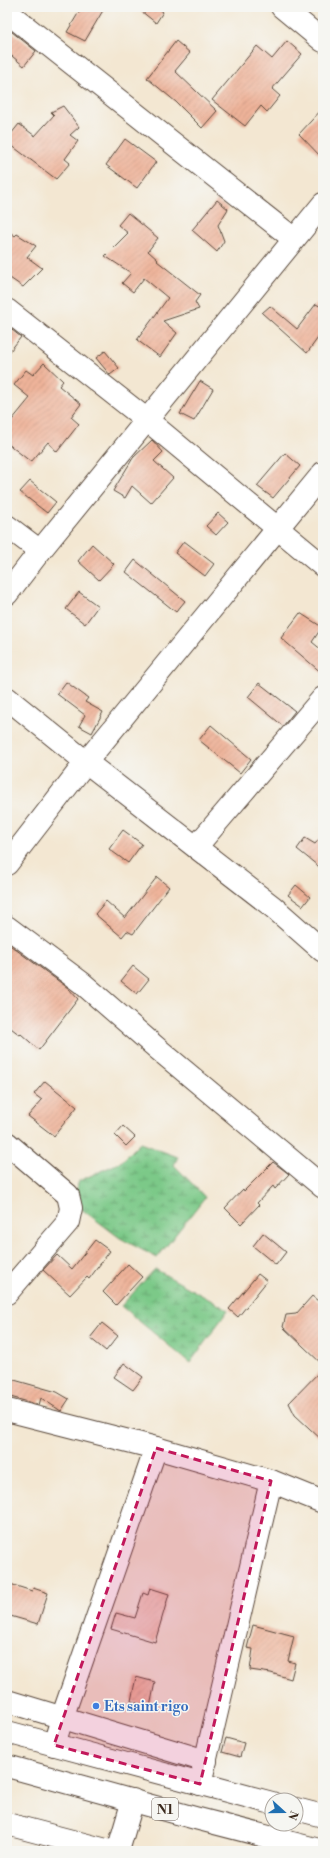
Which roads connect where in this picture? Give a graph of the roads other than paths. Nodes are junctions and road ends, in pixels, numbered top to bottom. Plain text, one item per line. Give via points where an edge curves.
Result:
1 (282, 7) edge
2 (7, 12) edge
3 (323, 41) edge
4 (323, 204) edge
5 (294, 239) junction
6 (7, 310) edge
7 (147, 420) junction
8 (323, 473) edge
9 (7, 526) edge
10 (277, 528) junction
11 (40, 552) junction
12 (323, 566) edge
13 (7, 594) edge
14 (7, 698) edge
15 (323, 698) edge
16 (86, 762) junction
17 (196, 847) junction
18 (7, 864) edge
19 (7, 927) edge
20 (323, 951) edge
21 (7, 1143) edge
22 (323, 1187) edge
23 (7, 1293) edge
24 (7, 1410) edge
25 (156, 1448) junction
26 (271, 1481) junction
27 (323, 1502) edge
28 (7, 1701) edge
29 (62, 1718) junction
30 (7, 1732) edge
31 (54, 1745) junction
32 (206, 1761) junction
33 (7, 1766) edge
34 (200, 1784) junction
35 (133, 1800) junction
36 (264, 1801) edge
37 (304, 1811) edge
38 (323, 1816) edge
39 (195, 1818) junction
40 (7, 1824) edge
41 (110, 1851) edge
42 (118, 1851) edge
43 (323, 1851) edge

1 - 3 main road
2 - 5 main road
4 - 5 main road
5 - 7 main road
6 - 7 main road
7 - 10 main road
7 - 11 main road
8 - 10 main road
9 - 11 main road
10 - 12 main road
10 - 16 main road
11 - 13 main road
14 - 16 main road
15 - 17 main road
16 - 17 main road
16 - 18 main road
17 - 20 main road via 273,907
19 - 22 main road via 82,984
21 - 23 main road via 68,1195 71,1208 68,1222
24 - 25 main road
25 - 26 main road
25 - 29 main road
26 - 27 main road
26 - 32 main road
28 - 29 main road
29 - 31 main road
29 - 32 main road
30 - 31 main road, N1
31 - 34 main road, N1
32 - 34 main road
33 - 35 main road, N1
34 - 36 main road, N1
34 - 39 main road
35 - 39 main road, N1
35 - 42 main road
37 - 38 main road
39 - 43 main road, N1
40 - 41 main road

